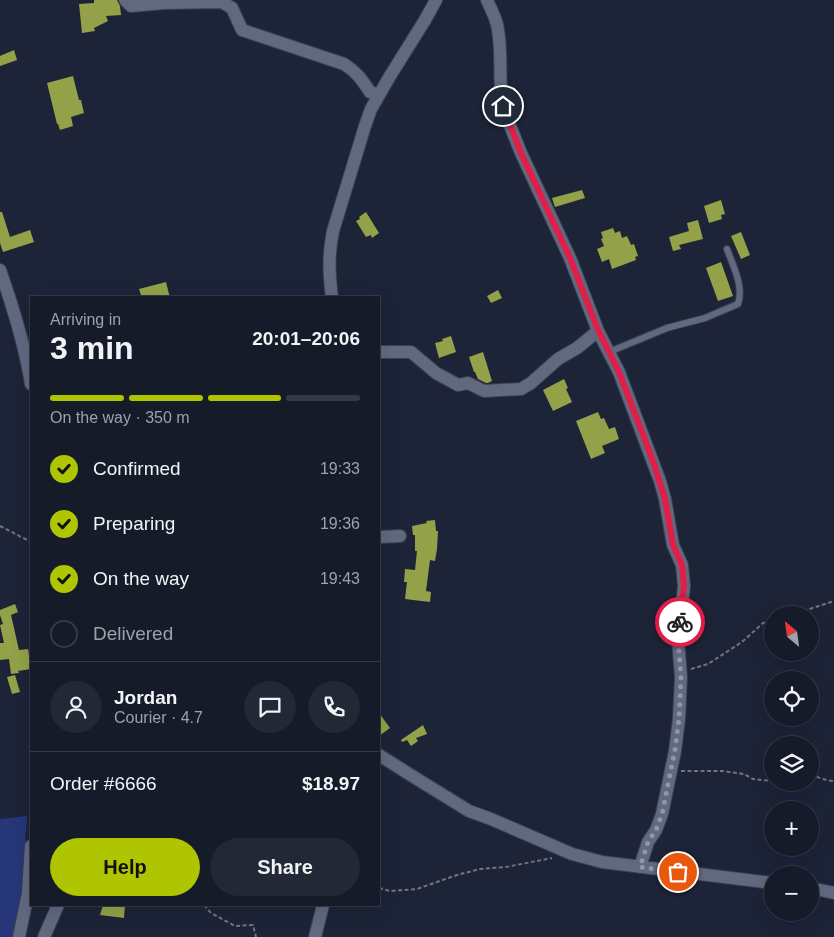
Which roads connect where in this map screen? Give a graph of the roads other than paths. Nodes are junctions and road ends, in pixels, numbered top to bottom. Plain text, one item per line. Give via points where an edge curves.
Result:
1 (125, 0) edge
2 (436, 0) edge
3 (487, 0) edge
4 (379, 94) junction
5 (727, 249) dead end
6 (0, 270) edge
7 (332, 296) edge
8 (598, 330) junction
9 (380, 352) edge
10 (609, 352) junction
11 (29, 362) edge
12 (400, 536) dead end
13 (380, 537) edge
14 (380, 756) edge
15 (30, 862) edge
16 (640, 867) junction
17 (764, 882) edge
18 (819, 890) edge
19 (834, 893) edge
20 (58, 906) edge
21 (323, 906) edge
22 (19, 937) edge
23 (44, 937) edge
24 (315, 937) edge

1 - 4 street via 131,6 222,2 232,8 242,30 344,64 354,70 370,92
2 - 4 street
3 - 8 street via 498,28 505,113 570,258
4 - 7 street via 365,126 333,232 329,259
5 - 10 lane via 740,286 738,304
6 - 11 street
8 - 9 street via 520,389 484,391 468,383 458,385 436,373 411,352
8 - 10 street
10 - 16 street via 653,461 665,499 673,545 682,565 684,586 678,640 681,677 675,750 662,814
12 - 13 street
14 - 16 street via 469,811 572,854
15 - 22 street via 28,893
16 - 17 street
18 - 19 street
20 - 23 street
21 - 24 street

